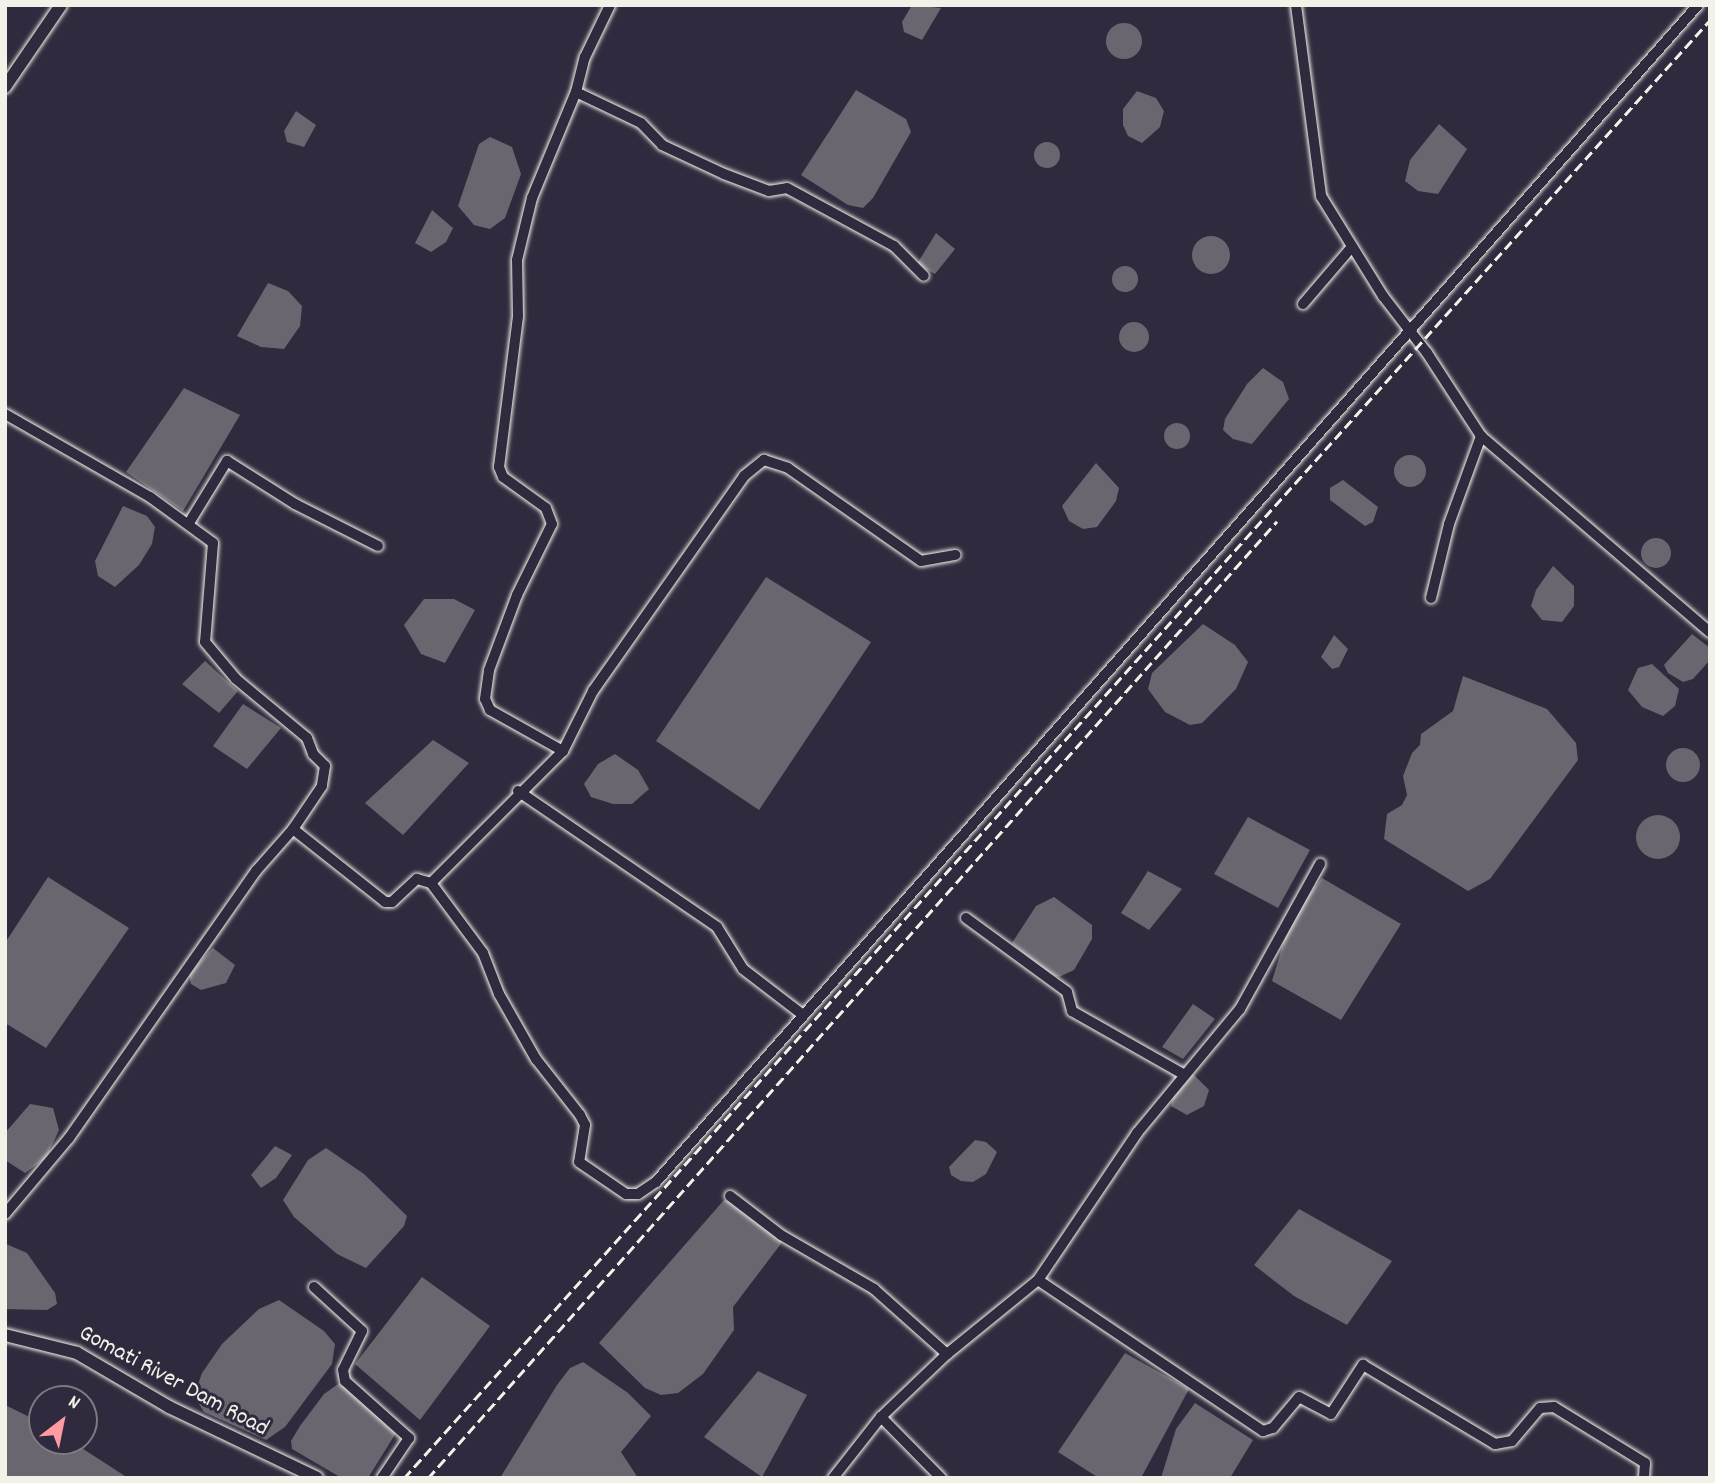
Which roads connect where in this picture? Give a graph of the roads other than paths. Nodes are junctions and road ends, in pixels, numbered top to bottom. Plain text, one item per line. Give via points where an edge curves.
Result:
1 (61, 5) edge
2 (610, 5) edge
3 (1296, 5) edge
4 (1699, 5) edge
5 (5, 87) edge
6 (576, 92) junction
7 (1351, 248) junction
8 (924, 276) dead end
9 (1303, 303) dead end
10 (1408, 329) junction
11 (5, 414) edge
12 (1481, 436) junction
13 (189, 523) junction
14 (379, 545) dead end
15 (955, 555) dead end
16 (1431, 598) dead end
17 (1710, 632) edge
18 (563, 751) junction
19 (518, 792) junction
20 (293, 829) junction
21 (1320, 864) dead end
22 (431, 883) junction
23 (966, 918) dead end
24 (803, 1015) junction
25 (1183, 1073) junction
26 (730, 1196) dead end
27 (5, 1214) edge
28 (1038, 1280) junction
29 (314, 1287) dead end
30 (5, 1335) edge
31 (947, 1354) junction
32 (881, 1417) junction
33 (317, 1478) edge
34 (383, 1478) edge
35 (833, 1478) edge
36 (942, 1478) edge
37 (1644, 1478) edge

1 - 5 main road
2 - 6 street via 585,57
3 - 7 street via 1321,196
4 - 10 street
6 - 8 street via 640,123 662,145 724,174 772,192 787,188 894,246
6 - 18 street via 532,198 517,260 518,316 499,467 503,477 546,508 552,524 517,595 485,687 490,710
7 - 9 street
7 - 10 street
10 - 12 street
10 - 24 street via 1327,428
11 - 13 street
12 - 16 street via 1450,524
12 - 17 street
13 - 14 street via 227,461 295,503
13 - 20 street via 216,550 204,627 210,652 307,738 324,766 322,786
15 - 18 street via 921,561 788,468 764,460 744,476 593,691
18 - 19 street
19 - 22 street
19 - 24 street via 717,927 743,969
20 - 22 street via 385,902 392,902 416,879
20 - 27 street via 256,871 69,1138
21 - 25 street via 1240,1009
22 - 24 street via 483,953 499,994 544,1072 580,1115 585,1125 579,1162 626,1194 638,1194 656,1182
23 - 25 street via 1067,992 1072,1011
25 - 28 street via 1072,1224
26 - 31 street via 781,1235 874,1289
28 - 31 street
28 - 37 street via 1263,1431 1273,1428 1299,1397 1331,1414 1363,1365 1495,1444 1513,1441 1540,1408 1554,1406 1645,1463
29 - 34 street via 362,1331 344,1370 345,1381 410,1438
30 - 33 main road, Gomati River Dam Road via 77,1353 180,1413
31 - 32 street
32 - 35 street
32 - 36 street

